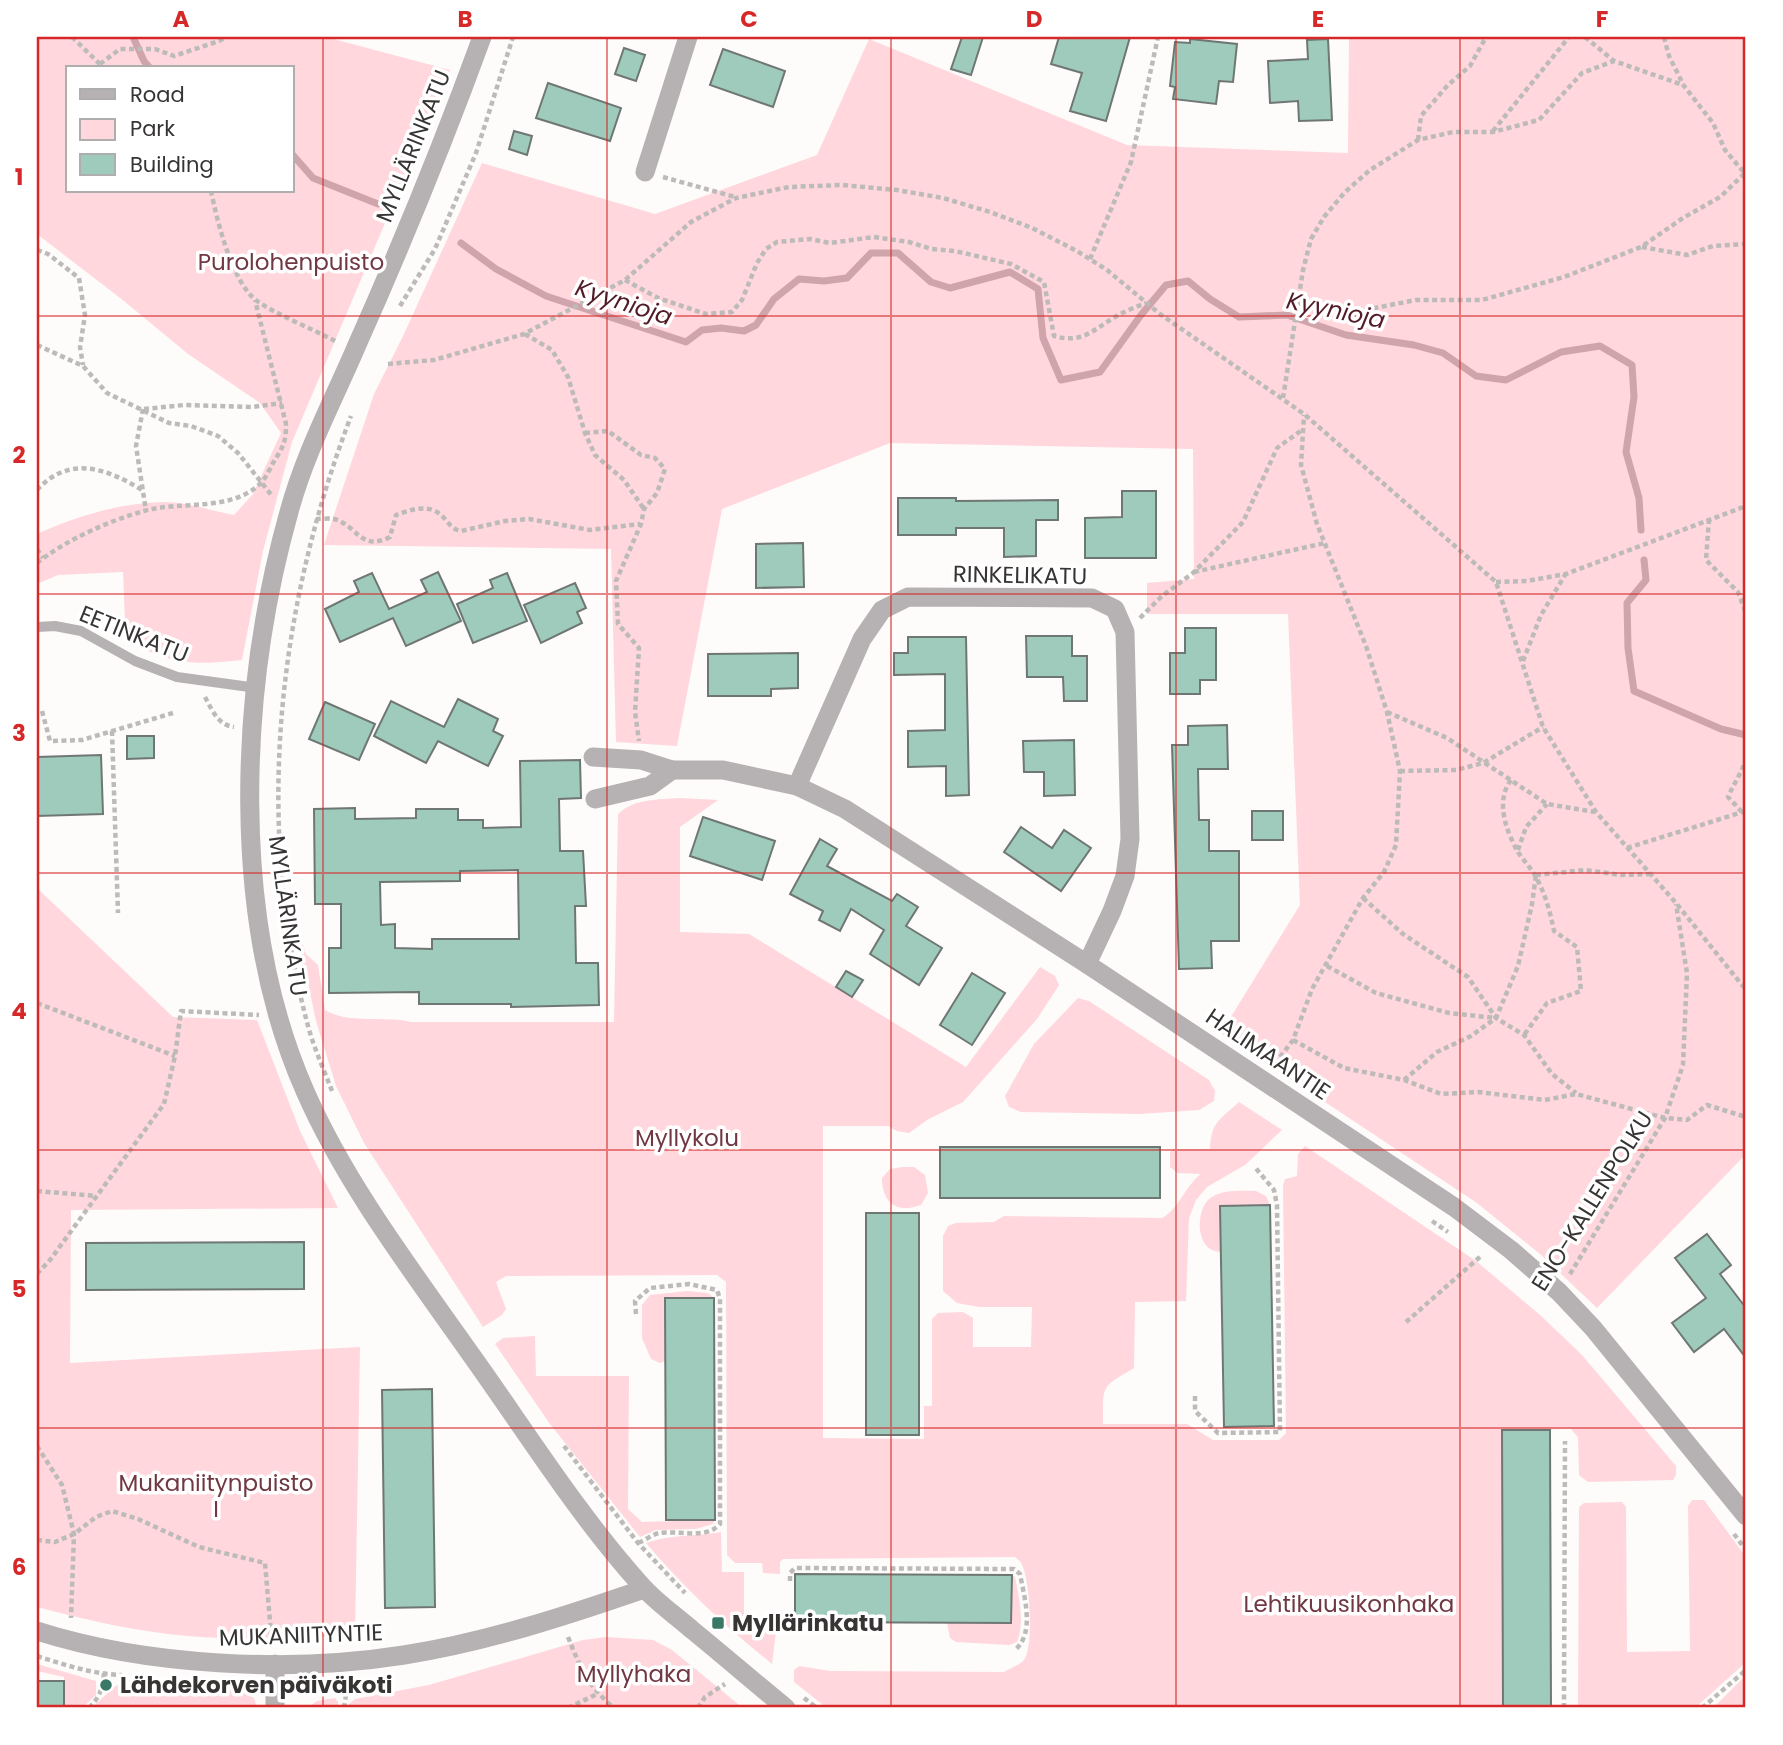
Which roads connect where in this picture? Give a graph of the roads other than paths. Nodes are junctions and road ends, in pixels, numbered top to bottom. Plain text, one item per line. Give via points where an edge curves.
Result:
1 (482, 37) edge
2 (688, 37) edge
3 (645, 172) road end
4 (37, 627) edge
5 (257, 688) junction
6 (593, 757) dead end
7 (672, 770) junction
8 (797, 786) junction
9 (595, 799) dead end
10 (1087, 964) junction
11 (1746, 1516) edge
12 (644, 1589) junction
13 (37, 1631) edge
14 (273, 1655) junction
15 (792, 1701) edge
16 (275, 1708) edge

1 - 5 street, MYLLÄRINKATU via 357,346 310,446 271,583
2 - 3 street
4 - 5 lane, EETINKATU via 81,631 135,661 177,677
5 - 12 street, MYLLÄRINKATU via 249,792 252,862 278,1016 305,1091 360,1194 593,1527
6 - 7 street, HALIMAANTIE via 641,760
7 - 8 street, HALIMAANTIE via 723,770
7 - 9 street via 650,786
8 - 10 street, HALIMAANTIE via 845,809
8 - 10 street, RINKELIKATU via 862,639 882,610 908,597 1092,598 1115,609 1125,632 1130,839 1125,876
10 - 11 street, HALIMAANTIE via 1454,1207 1511,1250 1593,1328
12 - 14 street, MUKANIITYNTIE via 560,1618 404,1655 346,1662
12 - 15 street, MYLLÄRINKATU via 744,1673
13 - 14 street, MUKANIITYNTIE via 65,1640 195,1661
14 - 16 street

